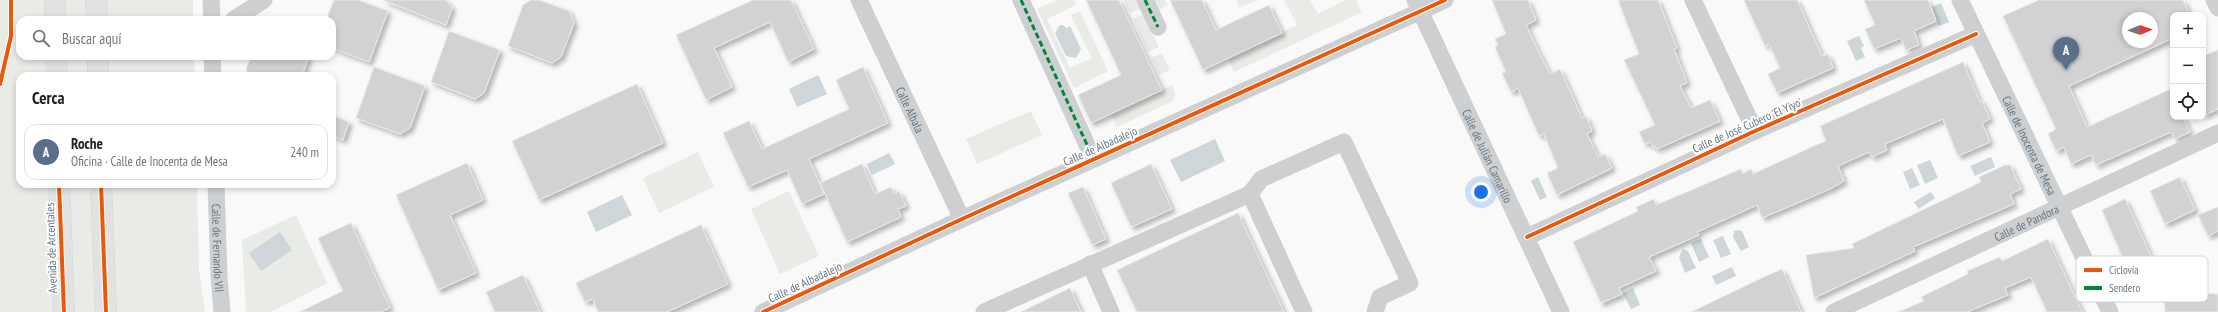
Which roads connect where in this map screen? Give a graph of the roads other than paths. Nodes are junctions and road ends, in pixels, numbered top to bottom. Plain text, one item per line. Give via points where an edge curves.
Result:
1 (55, 0) edge
2 (96, 0) edge
3 (211, 0) edge
4 (859, 0) edge
5 (1021, 0) edge
6 (1145, 0) edge
7 (1445, 0) edge
8 (1693, 0) edge
9 (1960, 0) edge
10 (2214, 0) edge
11 (260, 1) edge
12 (1418, 6) edge
13 (2218, 8) edge
14 (55, 16) edge
15 (97, 16) edge
16 (212, 16) edge
17 (239, 16) edge
18 (1158, 27) dead end
19 (1976, 34) junction
20 (56, 60) edge
21 (98, 60) edge
22 (213, 60) edge
23 (57, 72) edge
24 (98, 72) edge
25 (213, 72) edge
26 (1755, 131) junction
27 (2218, 133) edge
28 (1088, 146) dead end
29 (59, 188) edge
30 (101, 188) edge
31 (216, 188) edge
32 (1250, 194) junction
33 (2060, 207) junction
34 (962, 219) junction
35 (1527, 237) junction
36 (2083, 256) edge
37 (1090, 264) junction
38 (2105, 302) edge
39 (64, 312) edge
40 (106, 312) edge
41 (222, 312) edge
42 (764, 312) edge
43 (984, 312) edge
44 (1112, 312) edge
45 (1304, 312) edge
46 (1375, 312) edge
47 (1561, 312) edge
48 (1834, 312) edge
49 (2110, 312) edge

1 - 14 main road
2 - 15 main road
3 - 16 street
4 - 34 street, Calle Albala
5 - 28 street
6 - 18 street
7 - 12 street, Calle de Albadalejo
8 - 26 street
9 - 19 street, Calle de Inocenta de Mesa
10 - 13 street
11 - 17 street
12 - 34 street, Calle de Albadalejo
12 - 35 street, Calle de Julián Camarillo
19 - 26 street, Calle de José Cubero 'El Yiyo'
19 - 33 street, Calle de Inocenta de Mesa
20 - 23 main road
21 - 24 main road
22 - 25 street
26 - 35 street, Calle de José Cubero 'El Yiyo'
27 - 33 street, Calle de Pandora
29 - 39 main road, Avenida de Arcentales
30 - 40 main road
31 - 41 street, Calle de Fernando VII
32 - 37 street
32 - 45 street
32 - 46 street via 1261,179 1344,142 1410,283 1380,297
33 - 36 street, Calle de Inocenta de Mesa
33 - 48 street, Calle de Pandora
34 - 42 street, Calle de Albadalejo
35 - 47 street, Calle de Julián Camarillo
37 - 43 street
37 - 44 street
38 - 49 street, Calle de Inocenta de Mesa

